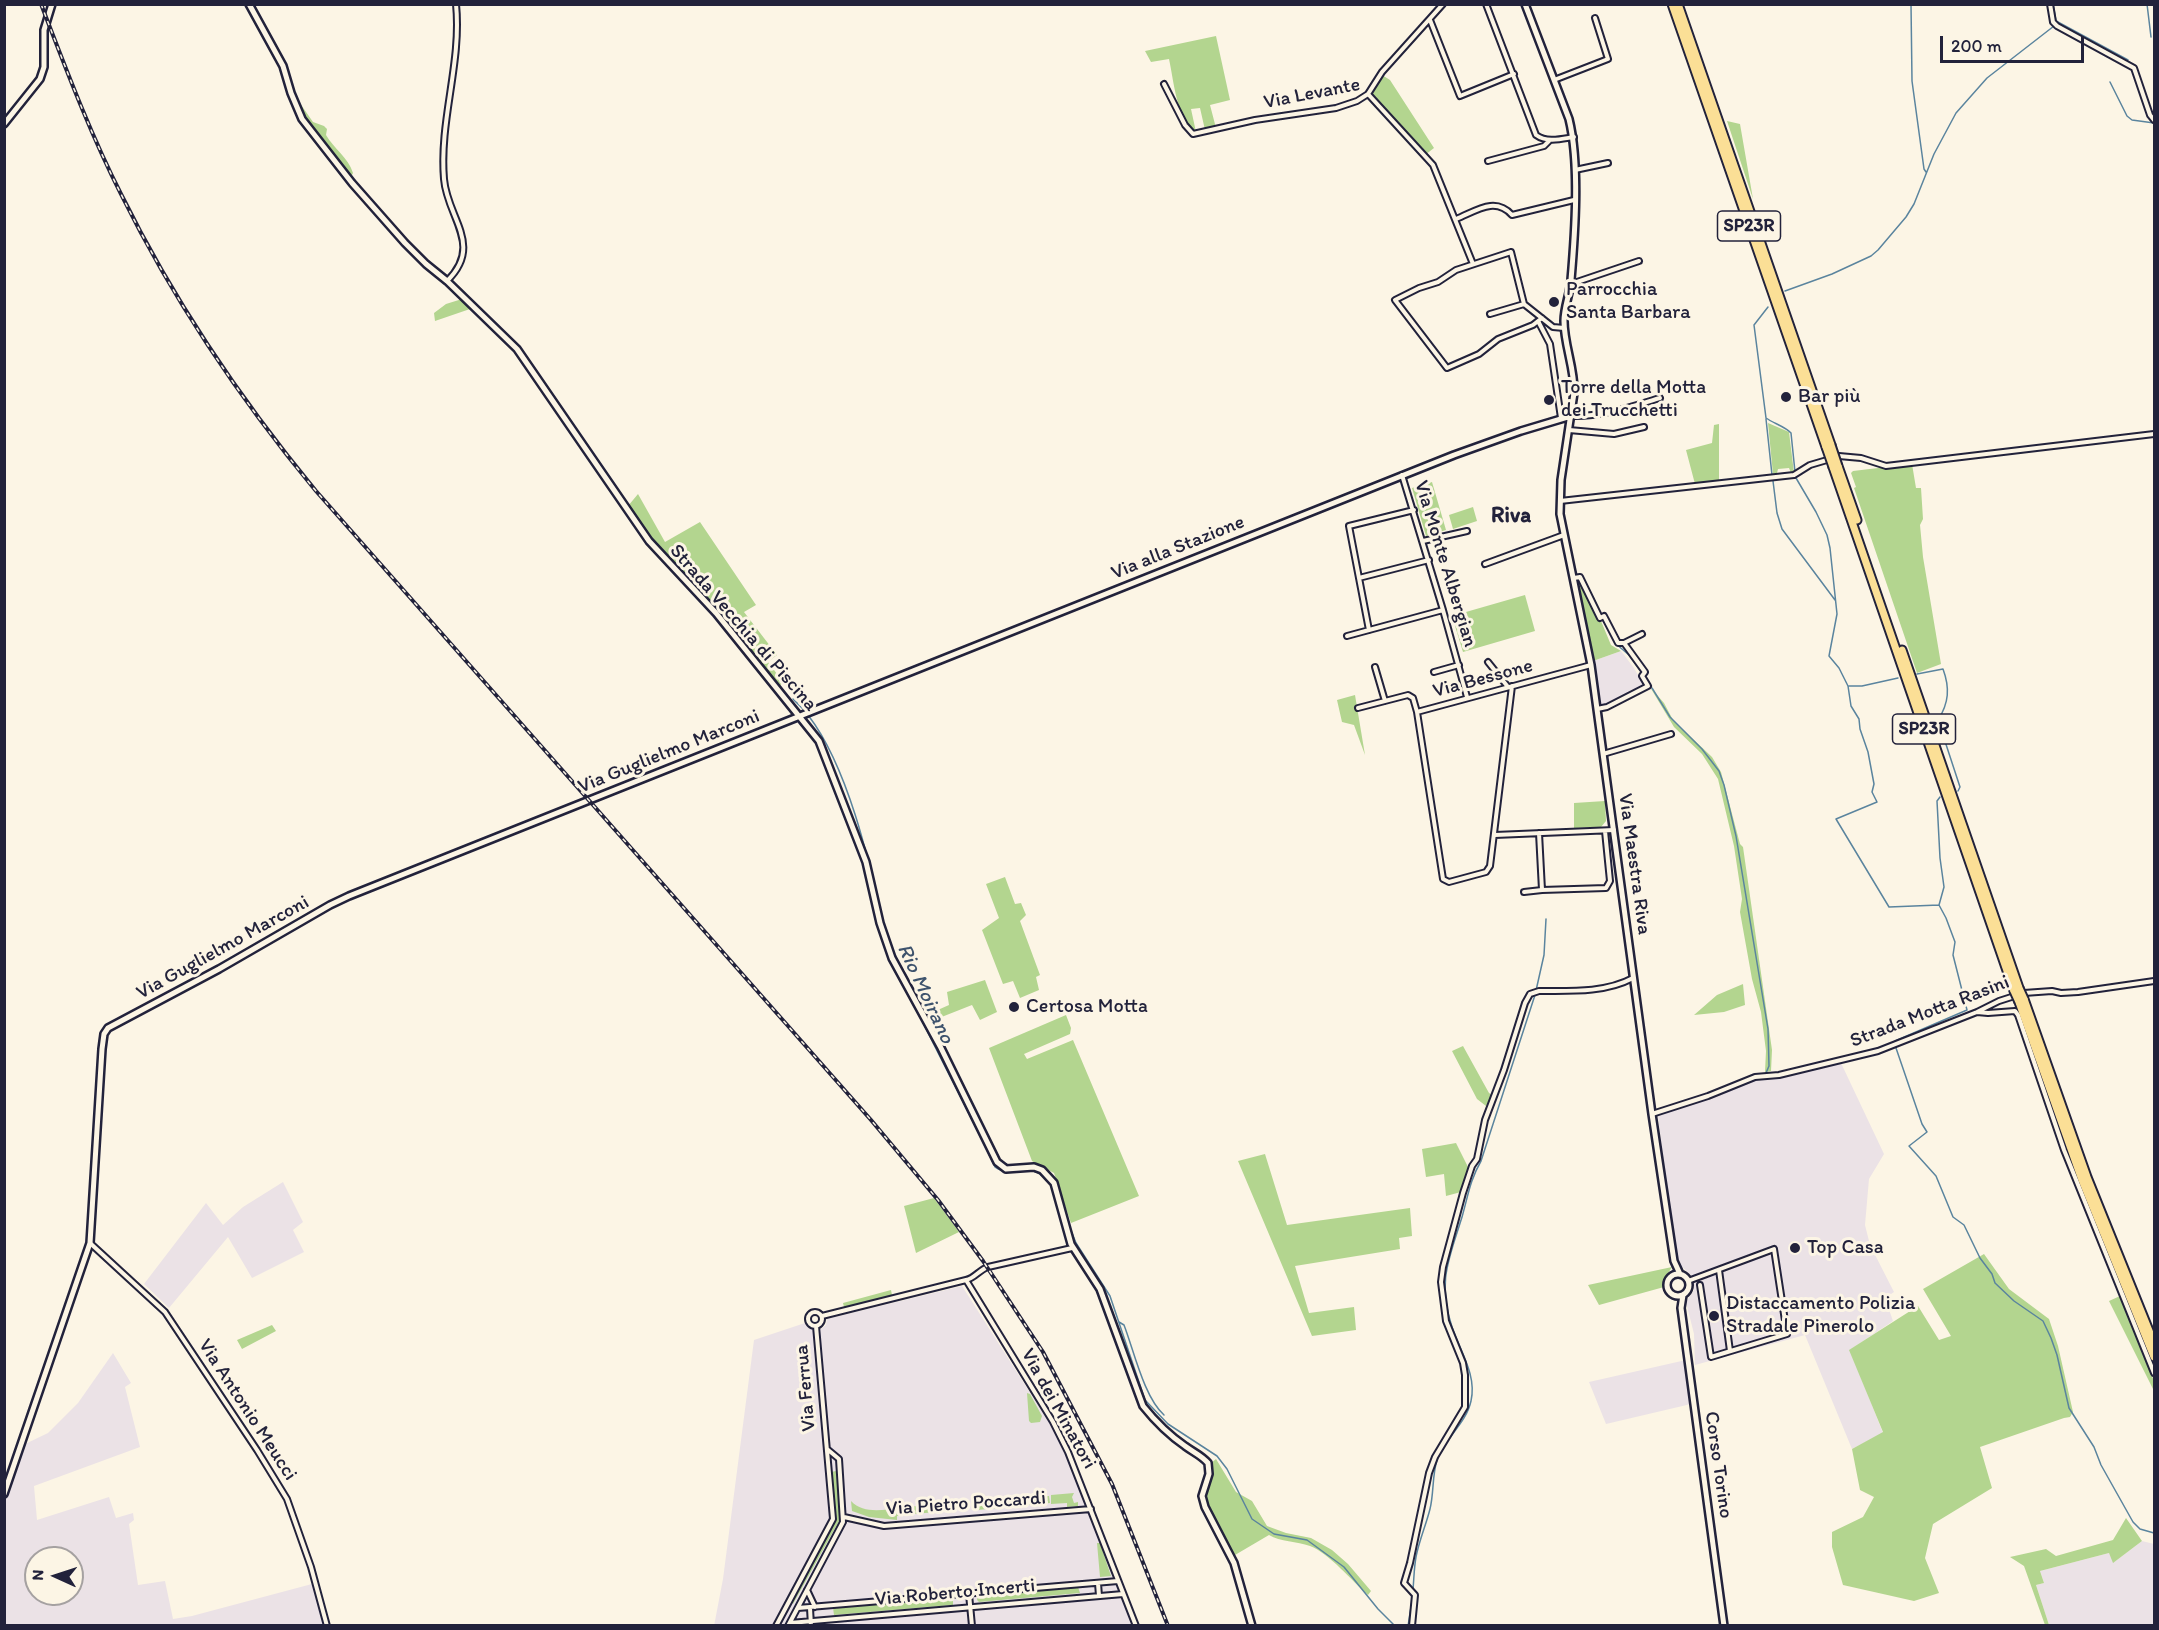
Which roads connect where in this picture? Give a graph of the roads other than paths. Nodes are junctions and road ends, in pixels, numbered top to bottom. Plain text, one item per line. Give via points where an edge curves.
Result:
1 (52, 4) edge
2 (249, 4) edge
3 (456, 4) edge
4 (1443, 4) edge
5 (1486, 4) edge
6 (1525, 4) edge
7 (1672, 4) edge
8 (1678, 4) edge
9 (2050, 4) edge
10 (1595, 18) dead end
11 (1430, 20) junction
12 (1514, 75) junction
13 (1554, 80) junction
14 (1164, 84) dead end
15 (1368, 94) junction
16 (2154, 120) edge
17 (4, 123) edge
18 (1574, 137) junction
19 (1550, 140) junction
20 (1488, 161) dead end
21 (1608, 163) dead end
22 (1575, 170) junction
23 (1574, 200) junction
24 (1456, 219) junction
25 (1639, 261) dead end
26 (1473, 264) junction
27 (447, 281) junction
28 (1571, 284) junction
29 (1524, 304) junction
30 (1490, 314) dead end
31 (1540, 319) junction
32 (1564, 328) junction
33 (1660, 398) dead end
34 (1571, 417) junction
35 (1561, 418) junction
36 (1644, 427) dead end
37 (1569, 430) junction
38 (2154, 434) edge
39 (1829, 446) junction
40 (1839, 456) dead end
41 (1827, 460) dead end
42 (1402, 475) junction
43 (1559, 501) junction
44 (1414, 510) junction
45 (1467, 531) dead end
46 (1564, 535) junction
47 (1424, 542) junction
48 (1429, 560) junction
49 (1485, 564) dead end
50 (1359, 578) junction
51 (1574, 578) junction
52 (1443, 610) junction
53 (1369, 630) junction
54 (1642, 634) dead end
55 (1347, 636) dead end
56 (1624, 643) junction
57 (1488, 662) dead end
58 (1459, 665) junction
59 (1591, 665) junction
60 (1375, 667) dead end
61 (1434, 672) dead end
62 (1510, 686) junction
63 (1467, 697) junction
64 (1385, 701) junction
65 (1358, 708) dead end
66 (1597, 709) junction
67 (1416, 712) junction
68 (800, 716) junction
69 (1671, 734) dead end
70 (1603, 754) junction
71 (1614, 830) junction
72 (1605, 831) junction
73 (1539, 833) junction
74 (1495, 835) junction
75 (1542, 890) junction
76 (1524, 892) dead end
77 (1634, 978) junction
78 (2154, 981) edge
79 (2021, 1001) junction
80 (1977, 1012) junction
81 (1652, 1114) junction
82 (90, 1243) junction
83 (1072, 1248) junction
84 (1674, 1262) junction
85 (1719, 1270) junction
86 (1680, 1274) junction
87 (1673, 1276) junction
88 (966, 1280) junction
89 (1688, 1281) junction
90 (1700, 1285) dead end
91 (1683, 1295) junction
92 (1674, 1296) junction
93 (1681, 1308) junction
94 (822, 1316) junction
95 (816, 1326) junction
96 (2154, 1343) edge
97 (1730, 1351) junction
98 (2154, 1357) edge
99 (2154, 1373) edge
100 (827, 1448) junction
101 (4, 1494) edge
102 (1091, 1509) junction
103 (844, 1517) junction
104 (1118, 1581) junction
105 (1098, 1583) junction
106 (807, 1590) junction
107 (969, 1594) junction
108 (1123, 1594) junction
109 (1100, 1596) junction
110 (970, 1606) junction
111 (815, 1607) junction
112 (798, 1608) junction
113 (810, 1608) junction
114 (785, 1610) junction
115 (794, 1615) junction
116 (811, 1623) edge
117 (789, 1624) edge
118 (327, 1626) edge
119 (776, 1626) edge
120 (972, 1626) edge
121 (1136, 1626) edge
122 (1252, 1626) edge
123 (1412, 1626) edge
124 (1724, 1626) edge

1 - 17 street via 44,30 44,67 40,79
2 - 27 street, Strada Vecchia di Piscina via 284,66 302,119 398,235
3 - 27 street via 458,30 443,171 465,250
4 - 11 street
5 - 12 street
6 - 13 street, Via Maestra Riva
7 - 39 highway, SP23R
8 - 39 highway, SP23R
9 - 16 street via 2057,26 2131,64
10 - 13 street via 1608,58
11 - 12 street via 1460,96
11 - 15 street via 1382,72
12 - 19 street via 1536,135
13 - 18 street, Via Maestra Riva
14 - 15 street, Via Levante via 1193,134 1336,108
15 - 24 street, Via Levante via 1433,165
18 - 19 street
18 - 22 street, Via Maestra Riva
19 - 20 street via 1544,146
21 - 22 street
22 - 23 street, Via Maestra Riva
23 - 24 street via 1512,215 1498,204
23 - 28 street, Via Maestra Riva
24 - 26 street, Via Levante
25 - 28 street
26 - 29 street via 1510,252
26 - 31 street via 1395,300 1447,368
27 - 68 street, Strada Vecchia di Piscina via 517,349 649,541 716,613
28 - 32 street, Via Maestra Riva
29 - 30 street
29 - 31 street
31 - 32 street via 1555,328
31 - 35 street via 1550,344
32 - 34 street, Via Maestra Riva via 1574,379
33 - 34 street via 1617,411
34 - 35 street, Via alla Stazione
34 - 37 street, Via Maestra Riva
35 - 42 street, Via alla Stazione
36 - 37 street via 1614,434
37 - 43 street, Via Maestra Riva
38 - 40 street via 1886,466
39 - 79 highway, SP23R, bridge
41 - 43 street via 1794,475
42 - 44 street, Via Monte Albergian
42 - 68 street, Via alla Stazione
43 - 46 street, Via Maestra Riva
44 - 47 street, Via Monte Albergian
44 - 50 street via 1349,526
45 - 47 street
46 - 49 street
46 - 51 street, Via Maestra Riva
47 - 48 street, Via Monte Albergian
48 - 50 street
48 - 52 street, Via Monte Albergian
50 - 53 street
51 - 56 street, Via Maestra Riva via 1580,577 1600,618 1604,616 1618,643
51 - 59 street, Via Maestra Riva
52 - 53 street
52 - 58 street, Via Monte Albergian
53 - 55 street
54 - 56 street
56 - 66 street, Via Maestra Riva via 1645,672 1642,676 1648,686
57 - 62 street
58 - 61 street
58 - 63 street, Via Monte Albergian
59 - 62 street, Via Bessone
59 - 66 street, Via Maestra Riva
60 - 64 street
62 - 63 street, Via Bessone
62 - 74 street
63 - 67 street, Via Bessone
64 - 65 street, Via Bessone
64 - 67 street, Via Bessone via 1411,696
66 - 70 street, Via Maestra Riva
67 - 74 street via 1443,879 1449,882 1486,872
68 - 82 street, Via Guglielmo Marconi via 349,896 108,1028 102,1050
68 - 83 street, Strada Vecchia di Piscina via 819,741 832,770 868,868 881,926 897,967 997,1162 1006,1169 1025,1166 1042,1170 1054,1183
69 - 70 street
70 - 71 street, Via Maestra Riva
71 - 72 street
71 - 77 street, Via Maestra Riva
72 - 73 street
72 - 75 street via 1610,881 1606,888
73 - 74 street
73 - 75 street
75 - 76 street
77 - 81 street, Via Maestra Riva
77 - 123 street via 1594,989 1539,991 1530,994 1525,1003 1485,1120 1477,1159 1463,1193 1443,1267 1446,1321 1466,1375 1465,1407 1430,1473 1404,1583 1413,1593
78 - 80 street, Strada Motta Rasini via 2078,992 2024,993
79 - 96 highway, SP23R
79 - 98 highway, SP23R via 2082,1180
80 - 81 street, Strada Motta Rasini via 1878,1051 1779,1075 1755,1077
80 - 99 street via 2014,1011 2018,1015 2064,1150
81 - 84 street, Via Maestra Riva
82 - 101 street, Via Guglielmo Marconi
82 - 118 street, Via Antonio Meucci via 165,1312 257,1450 286,1499
83 - 88 street via 988,1267
83 - 122 street, Strada Vecchia di Piscina via 1101,1288 1143,1406 1184,1446 1208,1463 1202,1496 1234,1563
84 - 86 street
84 - 87 street
85 - 89 street
85 - 97 street
85 - 97 street via 1774,1249 1787,1334
86 - 87 street
86 - 89 street
87 - 92 street via 1667,1287
88 - 94 street
88 - 102 street, Via dei Minatori via 1053,1422
89 - 91 street via 1689,1288
90 - 97 street via 1709,1356
91 - 92 street
91 - 93 street
92 - 93 street
93 - 124 street, Corso Torino
94 - 95 street
94 - 95 street via 817,1312 810,1315 810,1323
95 - 100 street, Via Ferrua
100 - 103 street via 839,1459
100 - 114 street, Via Ferrua via 833,1519
102 - 103 street, Via Pietro Poccardi via 884,1526
102 - 104 street, Via dei Minatori
103 - 106 street
104 - 105 street, Via Roberto Incerti
104 - 108 street, Via dei Minatori
105 - 107 street, Via Roberto Incerti
105 - 109 street
106 - 111 street
106 - 112 street
107 - 110 street
107 - 111 street, Via Roberto Incerti
108 - 109 street, Via Roberto Incerti
108 - 121 street, Via dei Minatori
109 - 110 street, Via Roberto Incerti
110 - 116 street, Via Roberto Incerti
110 - 120 street
111 - 113 street, Via Roberto Incerti
112 - 113 street, Via Roberto Incerti
112 - 115 street
113 - 116 street
114 - 115 street
114 - 119 street, Via Ferrua
115 - 117 street
116 - 117 street, Via Roberto Incerti

